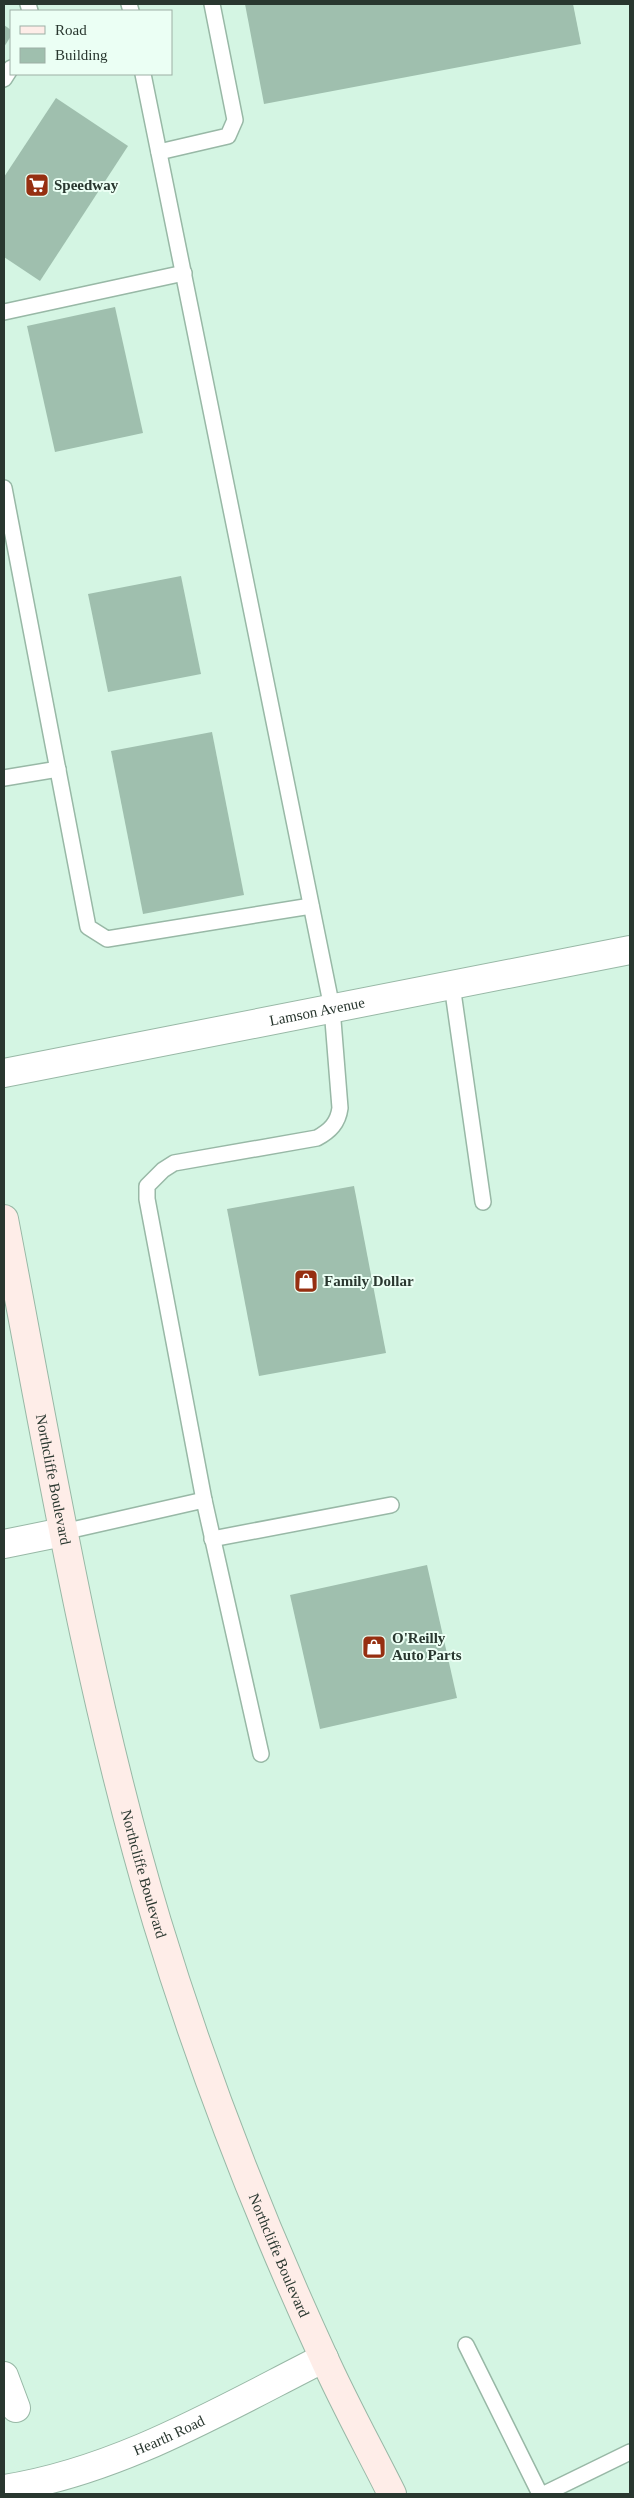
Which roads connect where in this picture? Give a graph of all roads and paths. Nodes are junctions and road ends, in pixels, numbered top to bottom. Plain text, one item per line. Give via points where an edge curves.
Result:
1 (212, 4) edge
2 (143, 75) edge
3 (159, 152) junction
4 (184, 273) junction
5 (4, 312) edge
6 (4, 488) edge
7 (8, 530) edge
8 (58, 769) junction
9 (4, 778) edge
10 (311, 906) junction
11 (630, 950) edge
12 (452, 985) junction
13 (332, 1008) junction
14 (4, 1073) edge
15 (483, 1202) dead end
16 (4, 1219) edge
17 (204, 1500) junction
18 (391, 1505) dead end
19 (63, 1532) junction
20 (212, 1539) junction
21 (4, 1544) edge
22 (261, 1754) dead end
23 (466, 2345) dead end
24 (324, 2358) junction
25 (4, 2376) edge
26 (16, 2408) dead end
27 (630, 2452) edge
28 (4, 2489) edge
29 (392, 2494) edge
30 (542, 2494) edge

1 - 3 lane via 235,120 228,136
2 - 3 lane
3 - 4 lane
4 - 5 lane
4 - 10 lane
6 - 7 lane
7 - 8 lane
8 - 9 lane
8 - 10 lane via 88,927 107,939
10 - 13 lane
11 - 12 street, Lamson Avenue
12 - 13 street, Lamson Avenue
12 - 15 lane
13 - 14 street, Lamson Avenue
13 - 17 lane via 340,1108 333,1126 316,1138 174,1163 147,1186
16 - 19 main road, Northcliffe Boulevard
17 - 19 lane
17 - 20 lane
18 - 20 lane
19 - 21 street
19 - 24 main road, Northcliffe Boulevard via 106,1729 157,1921 203,2061 259,2211
20 - 22 lane
23 - 30 lane
24 - 28 street, Hearth Road via 150,2446 83,2471
24 - 29 main road, Northcliffe Boulevard
25 - 26 street
27 - 30 lane

